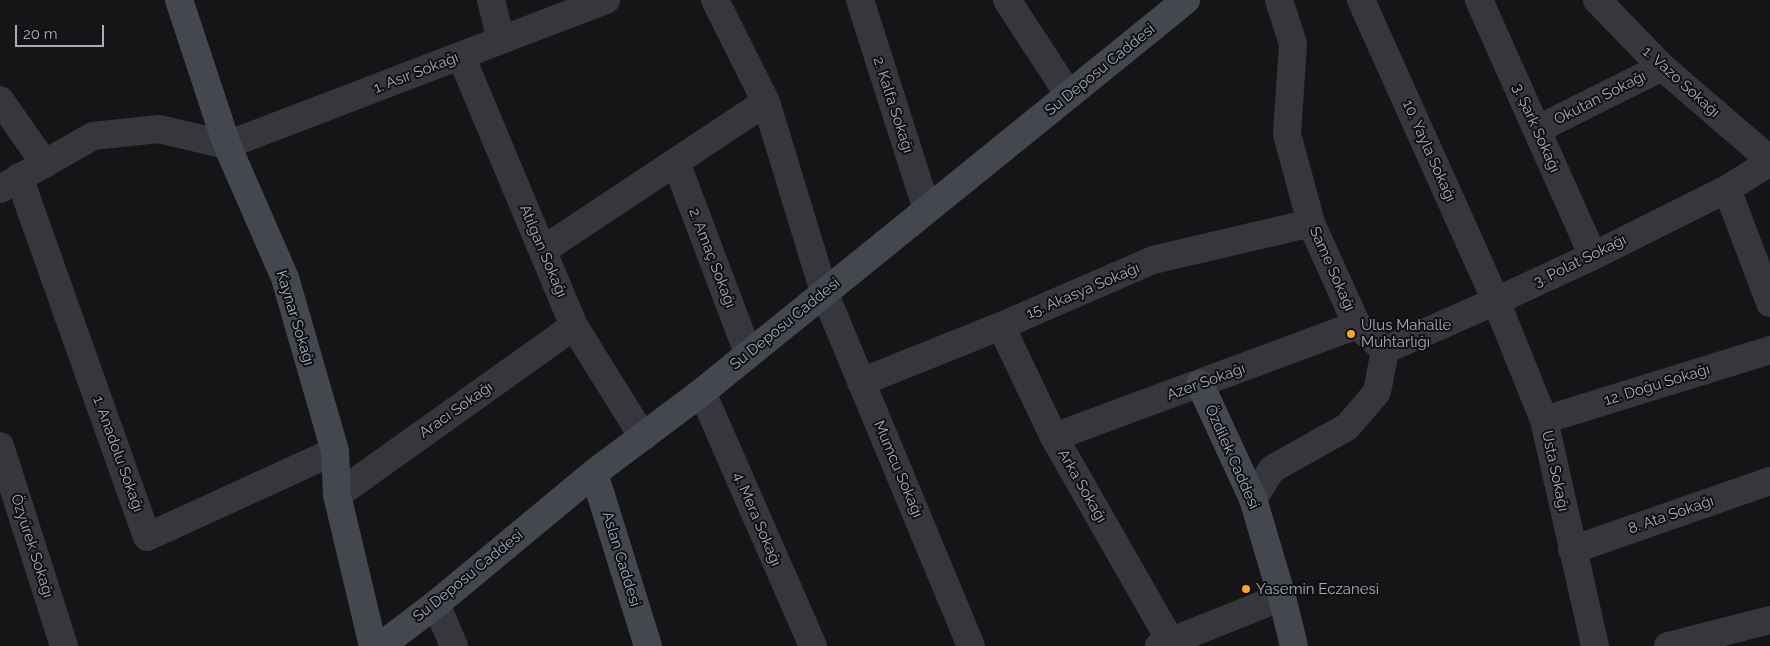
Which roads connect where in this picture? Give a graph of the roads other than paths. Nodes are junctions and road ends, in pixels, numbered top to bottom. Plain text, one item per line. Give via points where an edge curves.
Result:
1 (180, 0) edge
2 (491, 0) edge
3 (606, 0) edge
4 (715, 0) edge
5 (860, 0) edge
6 (1007, 0) edge
7 (1186, 0) edge
8 (1279, 0) edge
9 (1361, 0) edge
10 (1479, 0) edge
11 (1596, 0) edge
12 (562, 8) edge
13 (500, 40) junction
14 (461, 56) junction
15 (1662, 67) junction
16 (1069, 95) junction
17 (0, 100) edge
18 (766, 102) junction
19 (1538, 129) junction
20 (227, 145) junction
21 (1770, 161) edge
22 (676, 162) junction
23 (45, 164) junction
24 (9, 183) edge
25 (1727, 189) junction
26 (927, 210) junction
27 (1311, 223) junction
28 (543, 250) junction
29 (1593, 256) junction
30 (824, 292) junction
31 (1496, 301) junction
32 (1770, 303) edge
33 (1357, 325) junction
34 (574, 326) junction
35 (1001, 326) junction
36 (1384, 350) junction
37 (1770, 350) edge
38 (748, 353) junction
39 (862, 382) junction
40 (1200, 384) junction
41 (702, 392) junction
42 (1544, 420) junction
43 (1054, 437) junction
44 (643, 438) junction
45 (0, 446) edge
46 (335, 451) junction
47 (594, 473) junction
48 (1770, 481) edge
49 (337, 495) junction
50 (1253, 499) junction
51 (1572, 550) junction
52 (1282, 597) junction
53 (436, 604) junction
54 (1770, 620) edge
55 (1165, 644) edge
56 (1684, 644) edge
57 (64, 646) edge
58 (373, 646) edge
59 (381, 646) edge
60 (454, 646) edge
61 (648, 646) edge
62 (813, 646) edge
63 (971, 646) edge
64 (1294, 646) edge
65 (1595, 646) edge

1 - 20 main road, Kaynar Sokağı
2 - 13 street
3 - 12 street, 1. Asır Sokağı
4 - 18 street, Mumcu Sokağı
5 - 26 street, 2. Kalfa Sokağı
6 - 16 street
7 - 16 main road, Su Deposu Caddesi
8 - 27 street, Same Sokağı via 1293,44 1286,134
9 - 31 street, 10. Yayla Sokağı
10 - 19 street, 3. Şark Sokağı
11 - 15 street, 1. Vazo Sokağı
12 - 13 street, 1. Asır Sokağı
13 - 14 street, 1. Asır Sokağı
14 - 20 street, 1. Asır Sokağı
14 - 28 street, Atılgan Sokağı
15 - 19 street, Okutan Sokağı
15 - 21 street, 1. Vazo Sokağı
16 - 26 main road, Su Deposu Caddesi
17 - 23 street
18 - 22 street
18 - 30 street, Mumcu Sokağı
19 - 29 street, 3. Şark Sokağı
20 - 23 street via 159,129 93,136
20 - 46 main road, Kaynar Sokağı via 285,278
21 - 25 street, 3. Polat Sokağı
22 - 28 street
22 - 38 street, 2. Amaç Sokağı
23 - 24 street
24 - 46 street, 1. Anadolu Sokağı via 147,537
25 - 29 street, 3. Polat Sokağı
25 - 32 street
26 - 30 main road, Su Deposu Caddesi
27 - 33 street, Same Sokağı
27 - 35 street, 15. Akasya Sokağı via 1153,260
28 - 34 street, Atılgan Sokağı
29 - 31 street, 3. Polat Sokağı
30 - 38 main road, Su Deposu Caddesi
30 - 39 street, Mumcu Sokağı
31 - 36 street, 3. Polat Sokağı
31 - 42 street, Usta Sokağı
33 - 36 street, Same Sokağı
33 - 40 street, Azer Sokağı
34 - 44 street, Atılgan Sokağı
34 - 49 street, Aracı Sokağı
35 - 39 street, 15. Akasya Sokağı
35 - 43 street, Arka Sokağı
36 - 50 street via 1376,392 1347,427 1272,469
37 - 42 street, 12. Doğu Sokağı
38 - 41 main road, Su Deposu Caddesi
39 - 63 street, Mumcu Sokağı
40 - 43 street, Azer Sokağı
40 - 50 main road, Özdilek Caddesi
41 - 44 main road, Su Deposu Caddesi
41 - 62 street, 4. Mera Sokağı
42 - 51 street, Usta Sokağı
43 - 55 street, Arka Sokağı
44 - 47 main road, Su Deposu Caddesi
45 - 57 street, Özyürek Sokağı
46 - 49 main road, Kaynar Sokağı
47 - 53 main road, Su Deposu Caddesi
47 - 61 main road, Aslan Caddesi
48 - 51 street, 8. Ata Sokağı
49 - 58 main road, Kaynar Sokağı
50 - 52 main road, Özdilek Caddesi
51 - 65 street, Usta Sokağı
52 - 55 street
52 - 64 main road, Özdilek Caddesi
53 - 59 main road, Su Deposu Caddesi
53 - 60 street
54 - 56 street

